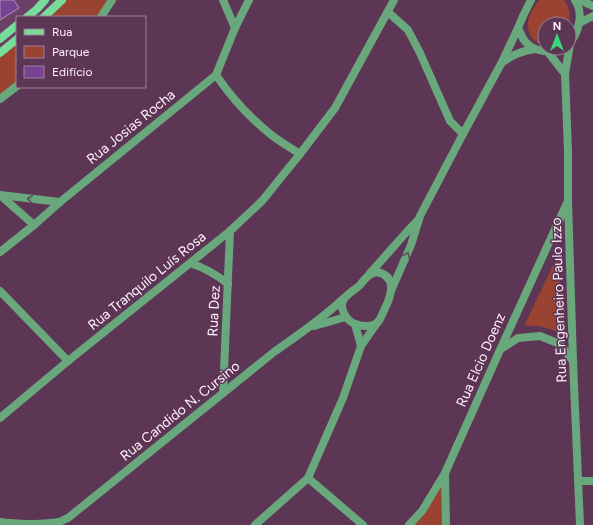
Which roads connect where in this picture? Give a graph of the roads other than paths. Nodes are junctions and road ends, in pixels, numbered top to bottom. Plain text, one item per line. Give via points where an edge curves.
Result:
1 (45, 0) edge
2 (62, 0) edge
3 (112, 0) edge
4 (222, 0) edge
5 (249, 0) edge
6 (394, 0) edge
7 (532, 0) edge
8 (575, 0) edge
9 (580, 0) edge
10 (593, 6) edge
11 (388, 12) junction
12 (28, 16) edge
13 (45, 16) edge
14 (103, 16) edge
15 (593, 16) edge
16 (579, 23) junction
17 (16, 26) edge
18 (235, 28) junction
19 (518, 28) junction
20 (577, 33) edge
21 (0, 40) edge
22 (16, 40) edge
23 (535, 49) joint
24 (0, 53) edge
25 (551, 56) edge
26 (566, 56) edge
27 (502, 62) junction
28 (565, 74) junction
29 (216, 75) junction
30 (16, 87) edge
31 (0, 99) edge
32 (462, 134) junction
33 (300, 154) junction
34 (568, 201) junction
35 (60, 202) junction
36 (420, 216) junction
37 (34, 225) junction
38 (230, 231) junction
39 (0, 252) edge
40 (190, 263) junction
41 (370, 273) junction
42 (228, 284) junction
43 (0, 291) edge
44 (391, 291) junction
45 (343, 299) junction
46 (346, 317) junction
47 (377, 323) junction
48 (355, 324) junction
49 (310, 327) junction
50 (361, 346) junction
51 (500, 350) junction
52 (573, 360) junction
53 (68, 361) junction
54 (223, 392) junction
55 (0, 418) edge
56 (445, 473) junction
57 (308, 478) junction
58 (578, 481) junction
59 (593, 481) edge
60 (0, 522) edge
61 (13, 524) edge
62 (255, 525) edge
63 (363, 525) edge
64 (409, 525) edge
65 (446, 525) edge
66 (580, 525) edge

1 - 12 main road
2 - 13 main road
3 - 14 street
4 - 18 street
5 - 18 street, Rua Josias Rocha
6 - 11 street, Rua Tranquilo Luís Rosa
7 - 19 street
8 - 16 street via 579,10
9 - 10 street
11 - 32 street via 408,30 450,121
11 - 33 street, Rua Tranquilo Luís Rosa via 335,108
15 - 16 street
16 - 20 street, Rua Engenheiro Paulo Izzo
17 - 21 main road
18 - 29 street, Rua Josias Rocha
19 - 23 street via 525,41
19 - 27 street
22 - 24 main road
23 - 27 street via 512,55
25 - 28 street
26 - 28 street, Rua Engenheiro Paulo Izzo
27 - 32 street
28 - 34 street, Rua Engenheiro Paulo Izzo
29 - 33 street via 226,91 246,113 269,134
29 - 35 street, Rua Josias Rocha
30 - 31 street
32 - 36 street
33 - 38 street, Rua Tranquilo Luís Rosa via 262,201
34 - 51 street, Rua Elcio Doenz
34 - 52 street, Rua Engenheiro Paulo Izzo
35 - 37 street, Rua Josias Rocha
35 -> 37 street via 0,195
36 - 41 street
44 -> 36 street via 411,245
37 - 39 street, Rua Josias Rocha
38 - 40 street, Rua Tranquilo Luís Rosa
38 - 42 street, Rua Dez
40 - 42 street via 210,271
40 - 53 street, Rua Tranquilo Luís Rosa
41 - 44 street via 386,275
41 - 45 street
42 - 54 street, Rua Dez
43 - 53 street
44 - 47 street via 389,301
45 - 46 street via 342,306
45 - 49 street, Rua Candido N. Cursino
46 - 48 street
46 - 49 street, Rua Candido N. Cursino
47 - 48 street via 370,326
47 - 50 street
48 - 50 street
49 - 54 street, Rua Candido N. Cursino
50 - 57 street via 343,398
51 - 52 street via 518,338 540,336 560,344
51 - 56 street, Rua Elcio Doenz
52 - 58 street, Rua Engenheiro Paulo Izzo
53 - 55 street, Rua Tranquilo Luís Rosa
54 - 61 street, Rua Candido N. Cursino via 68,518 58,523 42,525
56 - 64 street, Rua Elcio Doenz via 422,511
56 - 65 street
57 - 62 street
57 - 63 street
58 - 59 street
58 - 66 street, Rua Engenheiro Paulo Izzo
60 - 61 street

